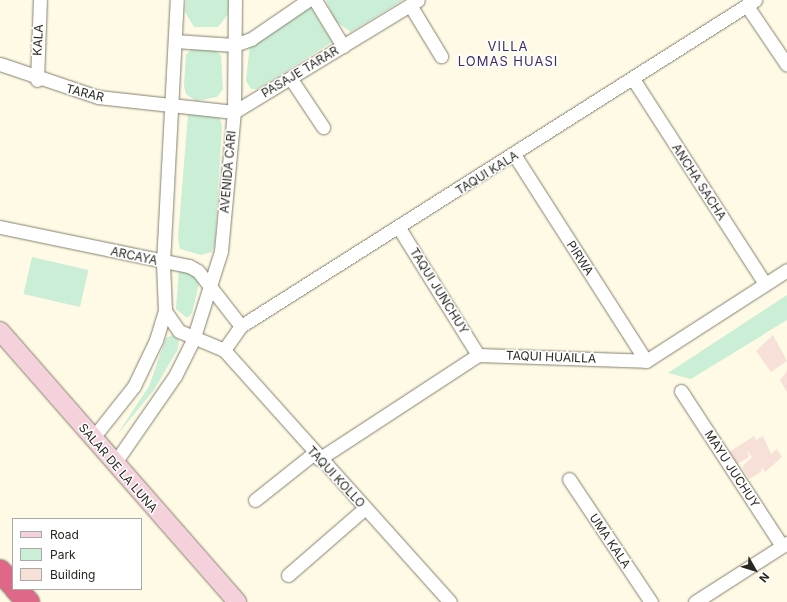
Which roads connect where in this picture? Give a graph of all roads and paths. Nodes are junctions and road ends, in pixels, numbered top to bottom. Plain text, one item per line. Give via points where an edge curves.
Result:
1 (40, 0) edge
2 (177, 0) edge
3 (235, 0) edge
4 (308, 0) edge
5 (315, 0) edge
6 (414, 3) edge
7 (751, 3) edge
8 (174, 41) junction
9 (234, 45) junction
10 (343, 46) junction
11 (441, 56) dead end
12 (0, 64) edge
13 (787, 65) edge
14 (291, 79) junction
15 (634, 79) junction
16 (38, 80) junction
17 (173, 108) junction
18 (234, 112) junction
19 (323, 127) dead end
20 (515, 156) junction
21 (0, 227) edge
22 (399, 228) junction
23 (163, 263) junction
24 (787, 270) edge
25 (765, 284) junction
26 (211, 287) junction
27 (165, 311) junction
28 (241, 326) junction
29 (0, 331) edge
30 (193, 340) junction
31 (224, 350) junction
32 (478, 355) junction
33 (646, 361) junction
34 (681, 391) dead end
35 (92, 439) junction
36 (317, 456) junction
37 (114, 464) junction
38 (569, 479) dead end
39 (255, 500) dead end
40 (365, 508) junction
41 (785, 545) edge
42 (0, 571) edge
43 (288, 575) dead end
44 (12, 584) edge
45 (17, 590) edge
46 (28, 602) edge
47 (237, 602) edge
48 (450, 602) edge
49 (651, 602) edge
50 (694, 602) edge

1 - 16 street, KALA
2 - 8 street
3 - 9 street, AVENIDA CARI
4 - 9 street via 251,39
5 - 10 street
6 - 10 street, PASAJE TARAR
6 - 11 street
7 - 13 street
7 - 15 street, TAQUI KALA
8 - 9 street
8 - 17 street
9 - 18 street, AVENIDA CARI
10 - 14 street, PASAJE TARAR
12 - 16 street, TARAR
14 - 18 street, PASAJE TARAR
14 - 19 street
15 - 20 street, TAQUI KALA
15 - 25 street, ANCHA SACHA
16 - 17 street, TARAR via 98,97
17 - 18 street
17 - 23 street
18 - 26 street, AVENIDA CARI via 221,251
20 - 22 street, TAQUI KALA
20 - 33 street, PIRWA
21 - 23 street, ARCAYA
22 - 28 street, TAQUI KALA
22 - 32 street, TAQUI JUNCHUY
23 - 26 street, ARCAYA via 189,266
23 - 27 street
24 - 25 street
25 - 33 street
26 - 28 street, ARCAYA
26 - 30 street, AVENIDA CARI
27 - 30 street via 179,331
27 - 35 street via 156,340 134,386
28 - 31 street, TAQUI KALA
29 - 35 street, SALAR DE LA LUNA
30 - 31 street
30 - 37 street, AVENIDA CARI via 175,376
31 - 36 street, TAQUI KOLLO
32 - 33 street, TAQUI HUAILLA
32 - 36 street
34 - 41 street, MAYU JUCHUY
35 - 37 street, SALAR DE LA LUNA
36 - 39 street
36 - 40 street, TAQUI KOLLO
37 - 47 street, SALAR DE LA LUNA
38 - 49 street, UMA KALA
40 - 43 street
40 - 48 street, TAQUI KOLLO
41 - 50 street
42 - 44 highway
45 - 46 highway

